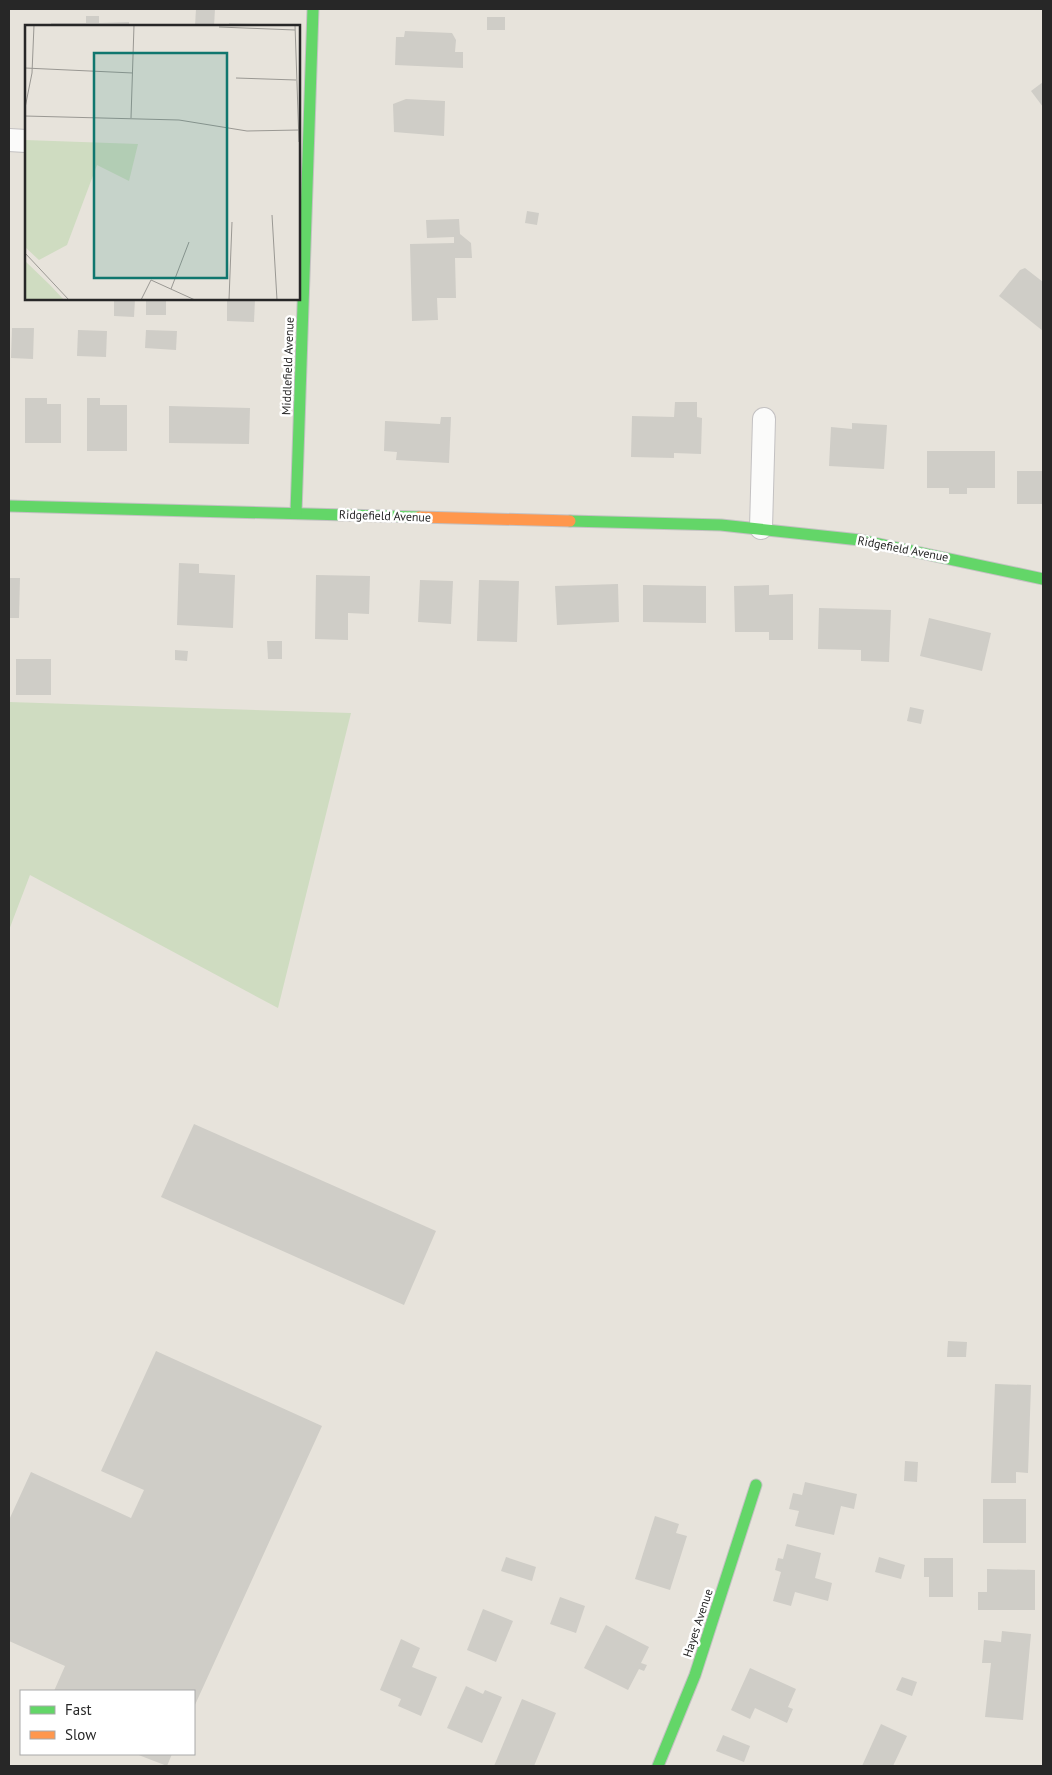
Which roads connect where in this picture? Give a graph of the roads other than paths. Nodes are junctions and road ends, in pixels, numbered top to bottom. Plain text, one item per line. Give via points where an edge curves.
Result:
1 (313, 9) edge
2 (9, 140) edge
3 (25, 141) edge
4 (303, 152) edge
5 (764, 419) dead end
6 (9, 506) edge
7 (296, 513) junction
8 (761, 528) junction
9 (1043, 579) edge
10 (756, 1485) dead end
11 (658, 1766) edge

1 - 4 street, Middlefield Avenue
2 - 3 street
4 - 7 street, Middlefield Avenue
5 - 8 street
6 - 7 street, Ridgefield Avenue
7 - 8 street, Ridgefield Avenue via 675,522
8 - 9 street, Ridgefield Avenue via 894,546
10 - 11 street, Hayes Avenue via 695,1675

